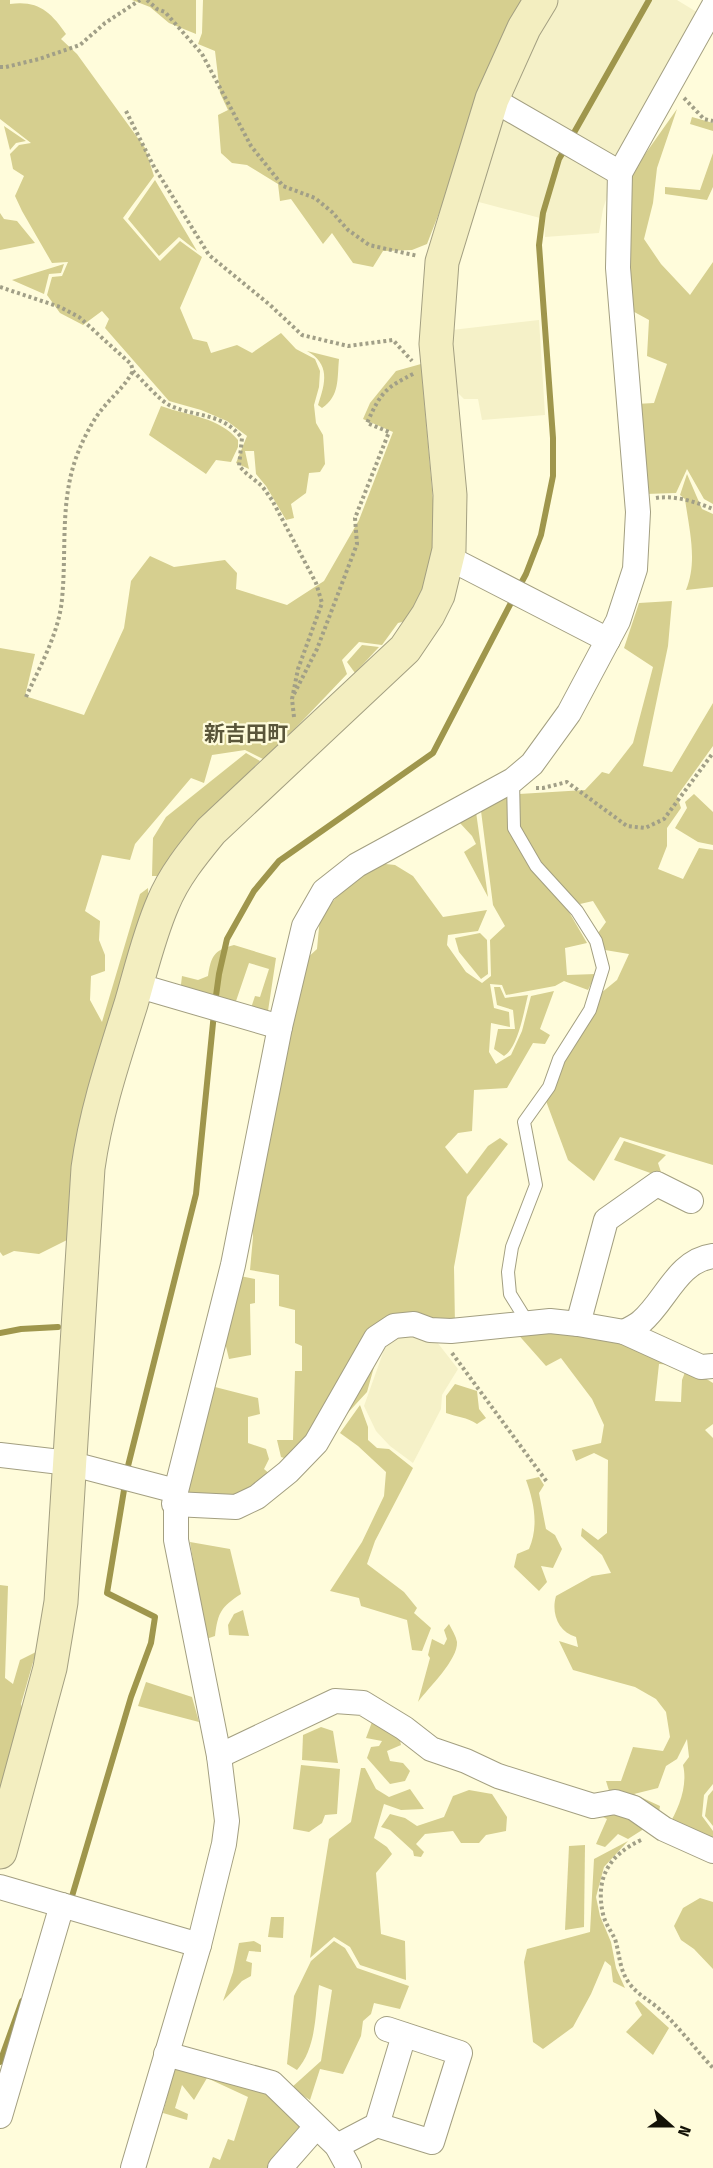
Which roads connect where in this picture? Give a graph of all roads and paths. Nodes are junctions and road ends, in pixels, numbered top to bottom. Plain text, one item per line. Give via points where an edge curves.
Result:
1 (140, 0) edge
2 (147, 0) edge
3 (541, 0) edge
4 (713, 7) edge
5 (0, 67) edge
6 (669, 82) junction
7 (492, 99) junction
8 (126, 111) dead end
9 (713, 121) edge
10 (620, 173) junction
11 (442, 262) junction
12 (0, 287) edge
13 (133, 371) junction
14 (430, 372) junction
15 (638, 502) junction
16 (713, 509) edge
17 (447, 557) junction
18 (608, 640) junction
19 (26, 697) dead end
20 (292, 699) junction
21 (298, 748) junction
22 (713, 753) edge
23 (513, 784) junction
24 (136, 986) junction
25 (280, 1027) junction
26 (691, 1202) dead end
27 (713, 1256) edge
28 (528, 1323) junction
29 (578, 1323) junction
30 (435, 1331) junction
31 (624, 1332) junction
32 (713, 1366) edge
33 (0, 1455) edge
34 (69, 1463) junction
35 (547, 1482) dead end
36 (175, 1497) junction
37 (219, 1756) junction
38 (664, 1829) junction
39 (713, 1851) edge
40 (0, 1852) edge
41 (0, 1887) edge
42 (66, 1907) junction
43 (199, 1945) junction
44 (166, 2054) junction
45 (713, 2068) edge
46 (0, 2116) edge
47 (377, 2125) junction
48 (316, 2127) junction
49 (337, 2146) junction
50 (133, 2168) edge
51 (280, 2168) edge
52 (349, 2168) edge

1 - 5 path via 80,45
2 - 11 path via 165,12 202,54 251,146 284,186 315,198 369,245
3 - 7 street
4 - 6 street
6 - 9 path via 704,119
6 - 10 street
7 - 10 street
7 - 11 street
8 - 14 path via 153,165 209,255 302,335 348,346 393,340
10 - 15 street via 618,268
11 - 14 street
12 - 13 path via 79,317 131,364
13 - 19 path via 126,385 98,414 79,450 67,491 62,600 51,643
13 - 20 path via 169,406 233,427 242,438 239,466 272,500 316,583 322,603 298,669
14 - 17 street via 450,495
14 - 20 path via 390,386 379,397 367,423 388,432 355,518 357,544 317,649
15 - 16 path via 668,496
15 - 18 street via 635,569
17 - 18 street
17 - 21 street via 438,595 405,649
18 - 23 street via 569,713
20 - 21 path
21 - 24 street via 211,831 184,865 163,902
22 - 23 path via 664,819 645,828 627,826 567,782 543,788
23 - 25 street via 357,865 324,891 304,926
23 - 28 lane via 514,828 536,866 578,911 596,941 603,968 590,1010 559,1059 549,1087 524,1122 536,1185 512,1247 508,1272 510,1294
24 - 25 street
24 - 34 street via 93,1135 88,1168
25 - 36 street via 233,1265
26 - 29 street via 657,1184 606,1220
27 - 31 street via 686,1268 641,1322
28 - 29 street
28 - 30 street
29 - 31 street
30 - 35 path
30 - 36 street via 414,1324 394,1326 376,1338 316,1443 257,1497 236,1507
31 - 32 street via 701,1367
33 - 34 street
34 - 36 street via 139,1481
34 - 40 street via 61,1602 51,1668
36 - 37 street via 176,1540
37 - 38 street via 335,1701 363,1703 432,1749 498,1776 593,1806 615,1802 634,1808
37 - 43 street via 227,1821
38 - 39 street
38 - 45 path via 627,1846 611,1860 601,1899 604,1917 629,1983 643,1999 657,2007
41 - 42 street
42 - 43 street
42 - 46 street via 54,1932
43 - 44 street
44 - 48 street via 272,2083
44 - 50 street
47 - 47 street via 396,2032 460,2053 432,2142
47 - 49 street
48 - 49 street
48 - 51 street
49 - 52 street

